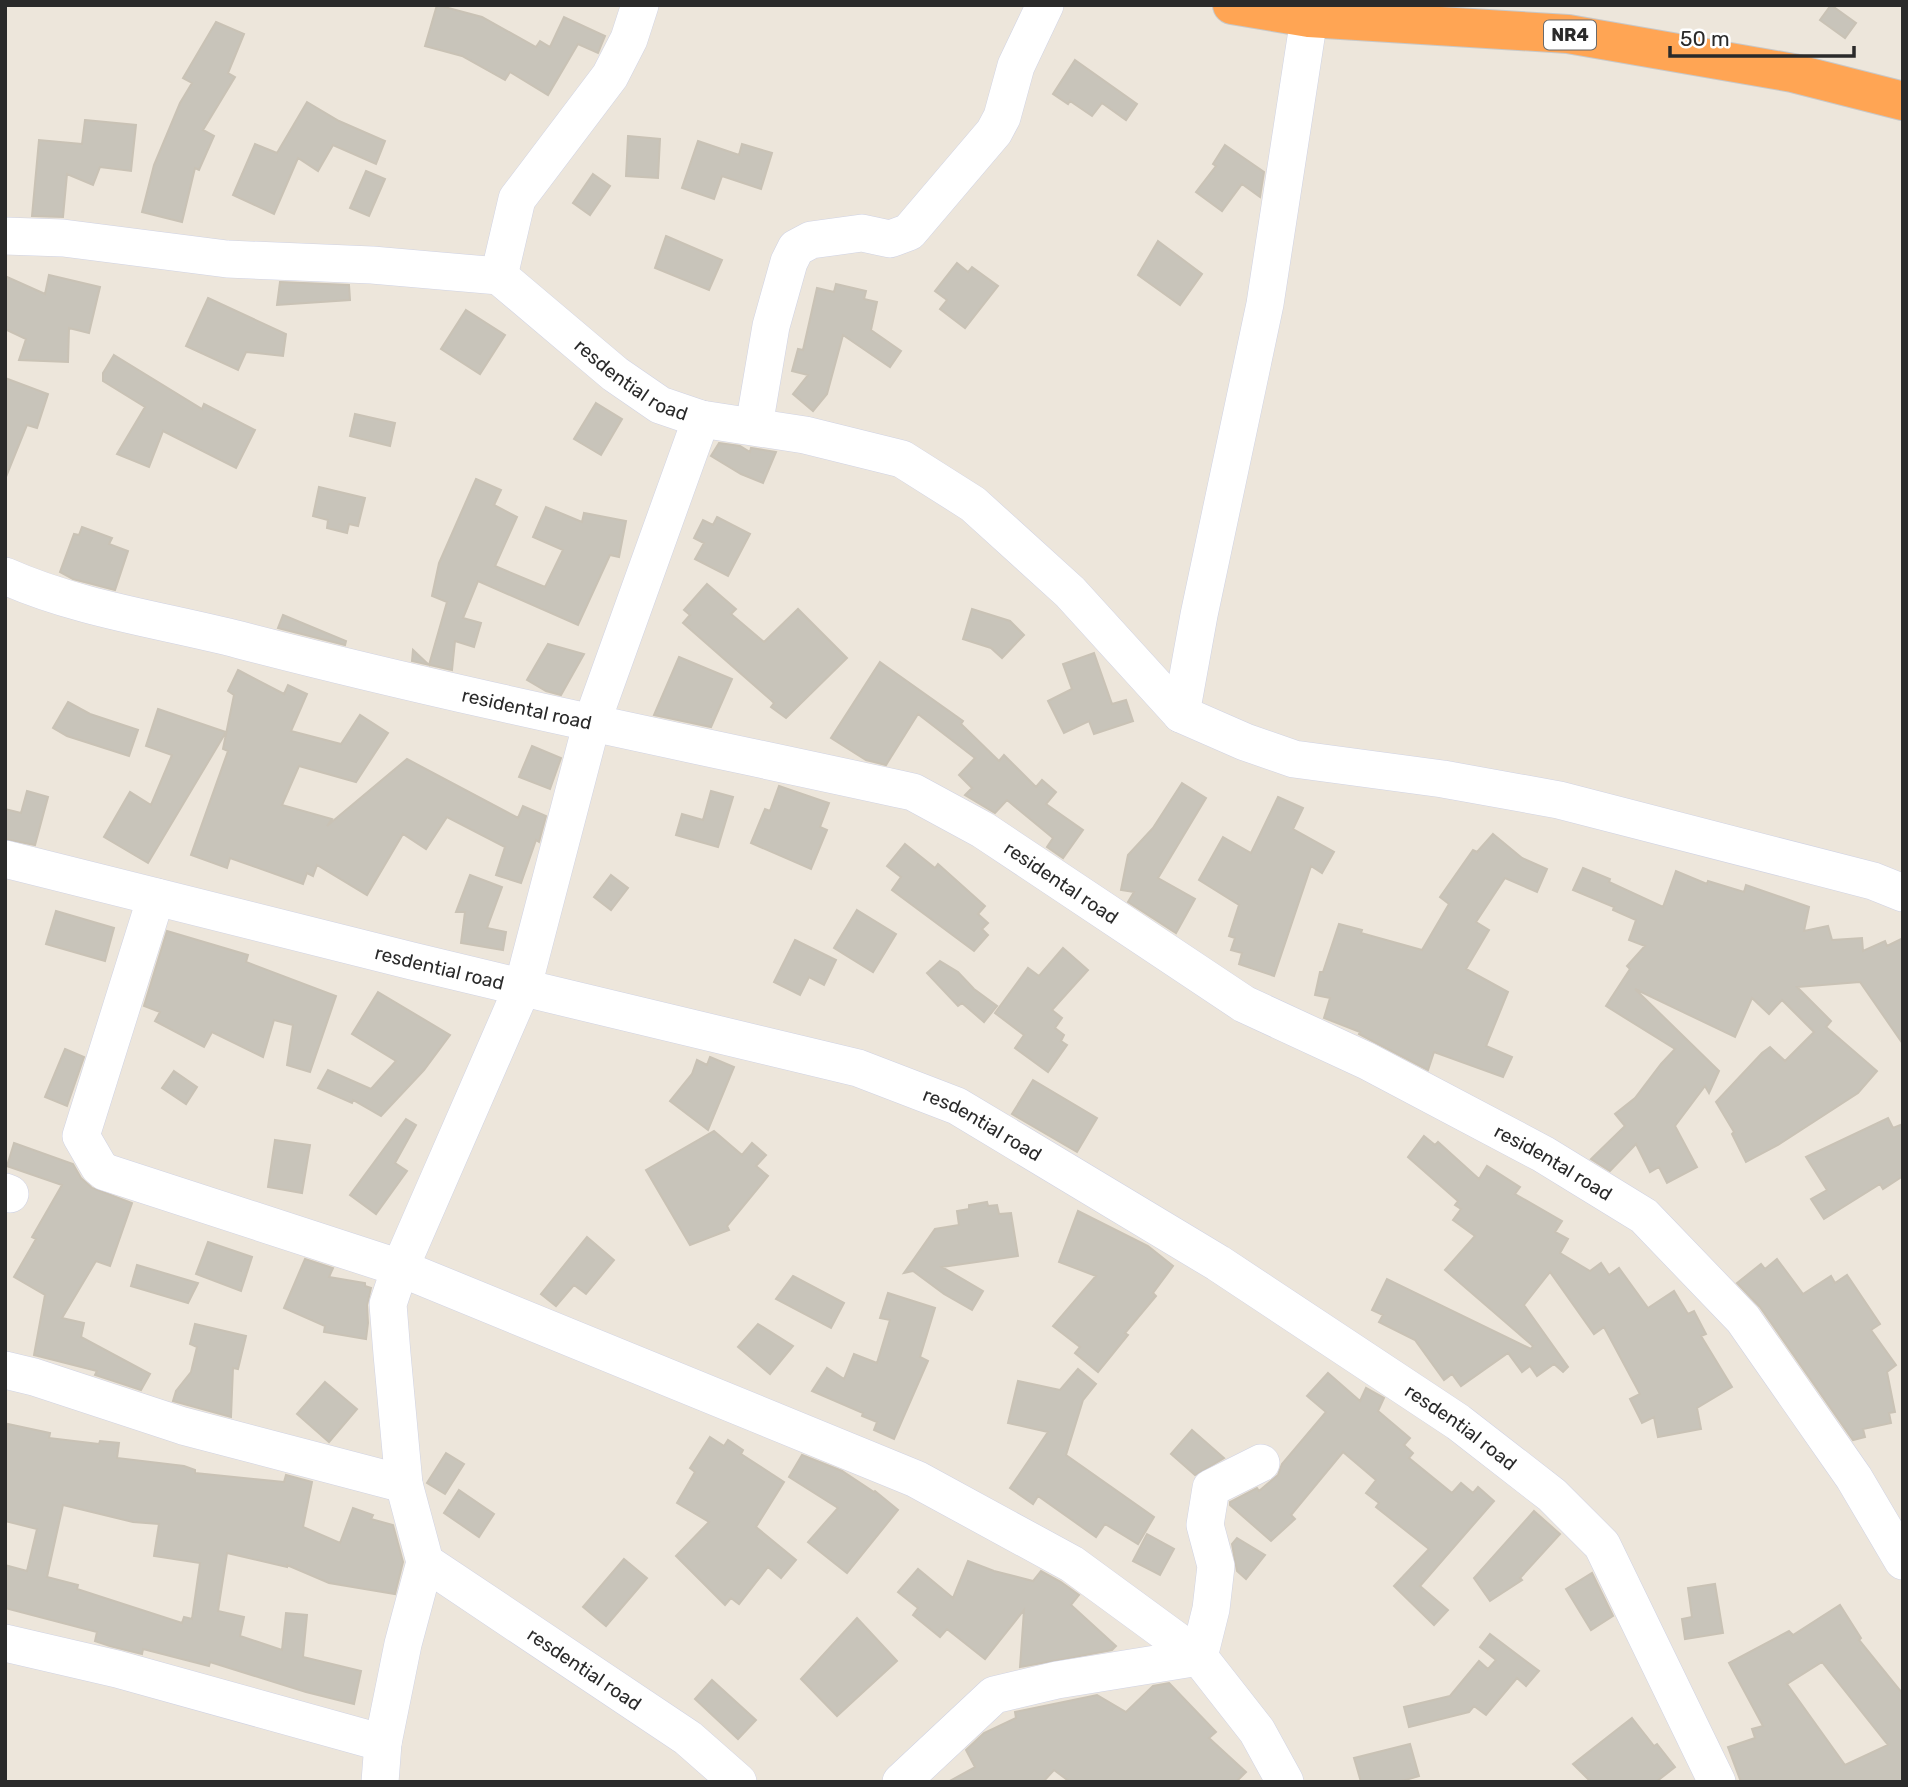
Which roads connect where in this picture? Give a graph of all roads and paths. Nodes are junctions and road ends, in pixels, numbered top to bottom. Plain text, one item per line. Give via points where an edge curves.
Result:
1 (640, 5) edge
2 (1045, 5) edge
3 (1232, 5) edge
4 (1309, 18) junction
5 (1903, 101) edge
6 (5, 236) edge
7 (499, 276) junction
8 (701, 419) junction
9 (754, 426) junction
10 (5, 576) edge
11 (1181, 714) junction
12 (592, 722) junction
13 (5, 859) edge
14 (1903, 893) edge
15 (156, 897) junction
16 (523, 986) junction
17 (400, 1268) junction
18 (5, 1370) edge
19 (1261, 1462) dead end
20 (404, 1484) junction
21 (1903, 1561) edge
22 (425, 1562) junction
23 (5, 1643) edge
24 (1199, 1657) junction
25 (383, 1743) junction
26 (380, 1782) edge
27 (738, 1782) edge
28 (901, 1782) edge
29 (1285, 1782) edge
30 (1717, 1782) edge

1 - 7 street via 610,76 517,199
2 - 9 street via 1016,66 994,132 909,232 890,239 862,233 811,240 796,248 771,326
3 - 4 highway, NR4
4 - 5 highway, NR4 via 1568,34 1793,73
4 - 11 street via 1265,304
6 - 7 street via 62,238 227,259
7 - 8 street, resdential road via 615,374 660,405
8 - 9 street, resdential road
8 - 12 street
9 - 11 street, resdential road via 902,459 974,504 1070,592
10 - 12 street, residental road via 90,605
11 - 14 street via 1294,759 1559,800 1873,881
12 - 16 street
12 - 21 street, residental road via 913,792 984,830 1244,1003 1367,1061 1543,1154 1644,1216 1743,1319 1854,1478
13 - 15 street, resdential road
15 - 16 street, resdential road
15 - 17 street via 81,1136 99,1167
16 - 17 street
16 - 30 street, resdential road via 858,1068 957,1106 1218,1263 1424,1400 1552,1495 1602,1545
17 - 20 street via 388,1304
17 - 24 street via 916,1479 1072,1564
18 - 20 street via 183,1426
19 - 24 street via 1211,1488 1205,1525 1216,1566
20 - 22 street
22 - 25 street
22 - 27 street, resdential road via 688,1738
23 - 25 street via 117,1669
24 - 28 street via 994,1695
24 - 29 street via 1257,1731
25 - 26 street

